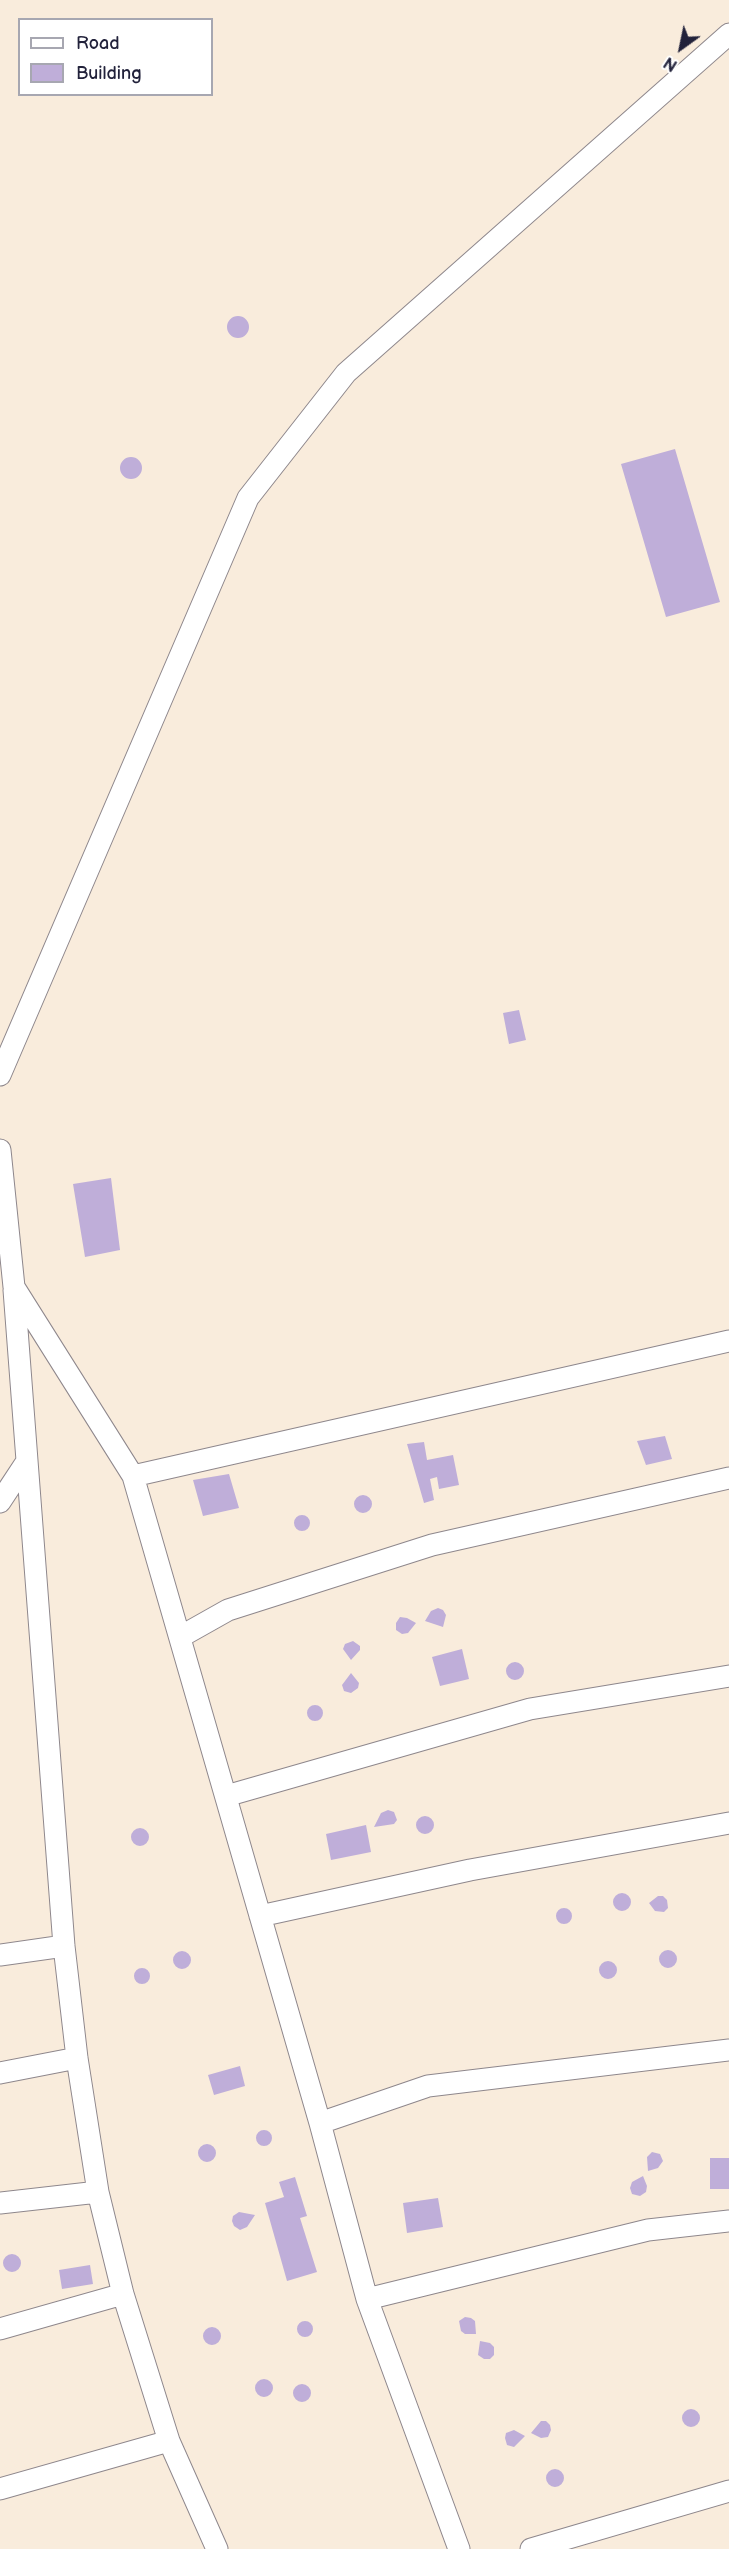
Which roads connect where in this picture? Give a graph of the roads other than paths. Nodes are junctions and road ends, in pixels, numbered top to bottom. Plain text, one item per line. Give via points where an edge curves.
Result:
1 (729, 34) edge
2 (0, 1075) edge
3 (0, 1150) edge
4 (14, 1287) junction
5 (729, 1341) edge
6 (27, 1461) junction
7 (133, 1476) junction
8 (729, 1478) edge
9 (0, 1502) edge
10 (180, 1637) junction
11 (729, 1676) edge
12 (226, 1796) junction
13 (729, 1823) edge
14 (260, 1916) junction
15 (64, 1946) junction
16 (0, 1955) edge
17 (729, 2050) edge
18 (77, 2058) junction
19 (0, 2073) edge
20 (320, 2123) junction
21 (98, 2192) junction
22 (0, 2204) edge
23 (729, 2221) edge
24 (123, 2294) junction
25 (367, 2299) junction
26 (0, 2329) edge
27 (169, 2441) junction
28 (0, 2489) edge
29 (729, 2491) edge
30 (217, 2549) edge
31 (459, 2549) edge
32 (531, 2549) edge

1 - 2 street via 346,373 248,498
3 - 4 street
4 - 6 street
4 - 7 street
5 - 7 street
6 - 9 street
6 - 15 street
7 - 10 street
8 - 10 street via 432,1545 228,1610
10 - 12 street
11 - 12 street via 530,1709
12 - 14 street
13 - 14 street via 470,1870
14 - 20 street
15 - 16 street
15 - 18 street
17 - 20 street via 428,2086
18 - 19 street
18 - 21 street
20 - 25 street
21 - 22 street
21 - 24 street
23 - 25 street via 648,2230
24 - 26 street
24 - 27 street
25 - 31 street
27 - 28 street
27 - 30 street
29 - 32 street

